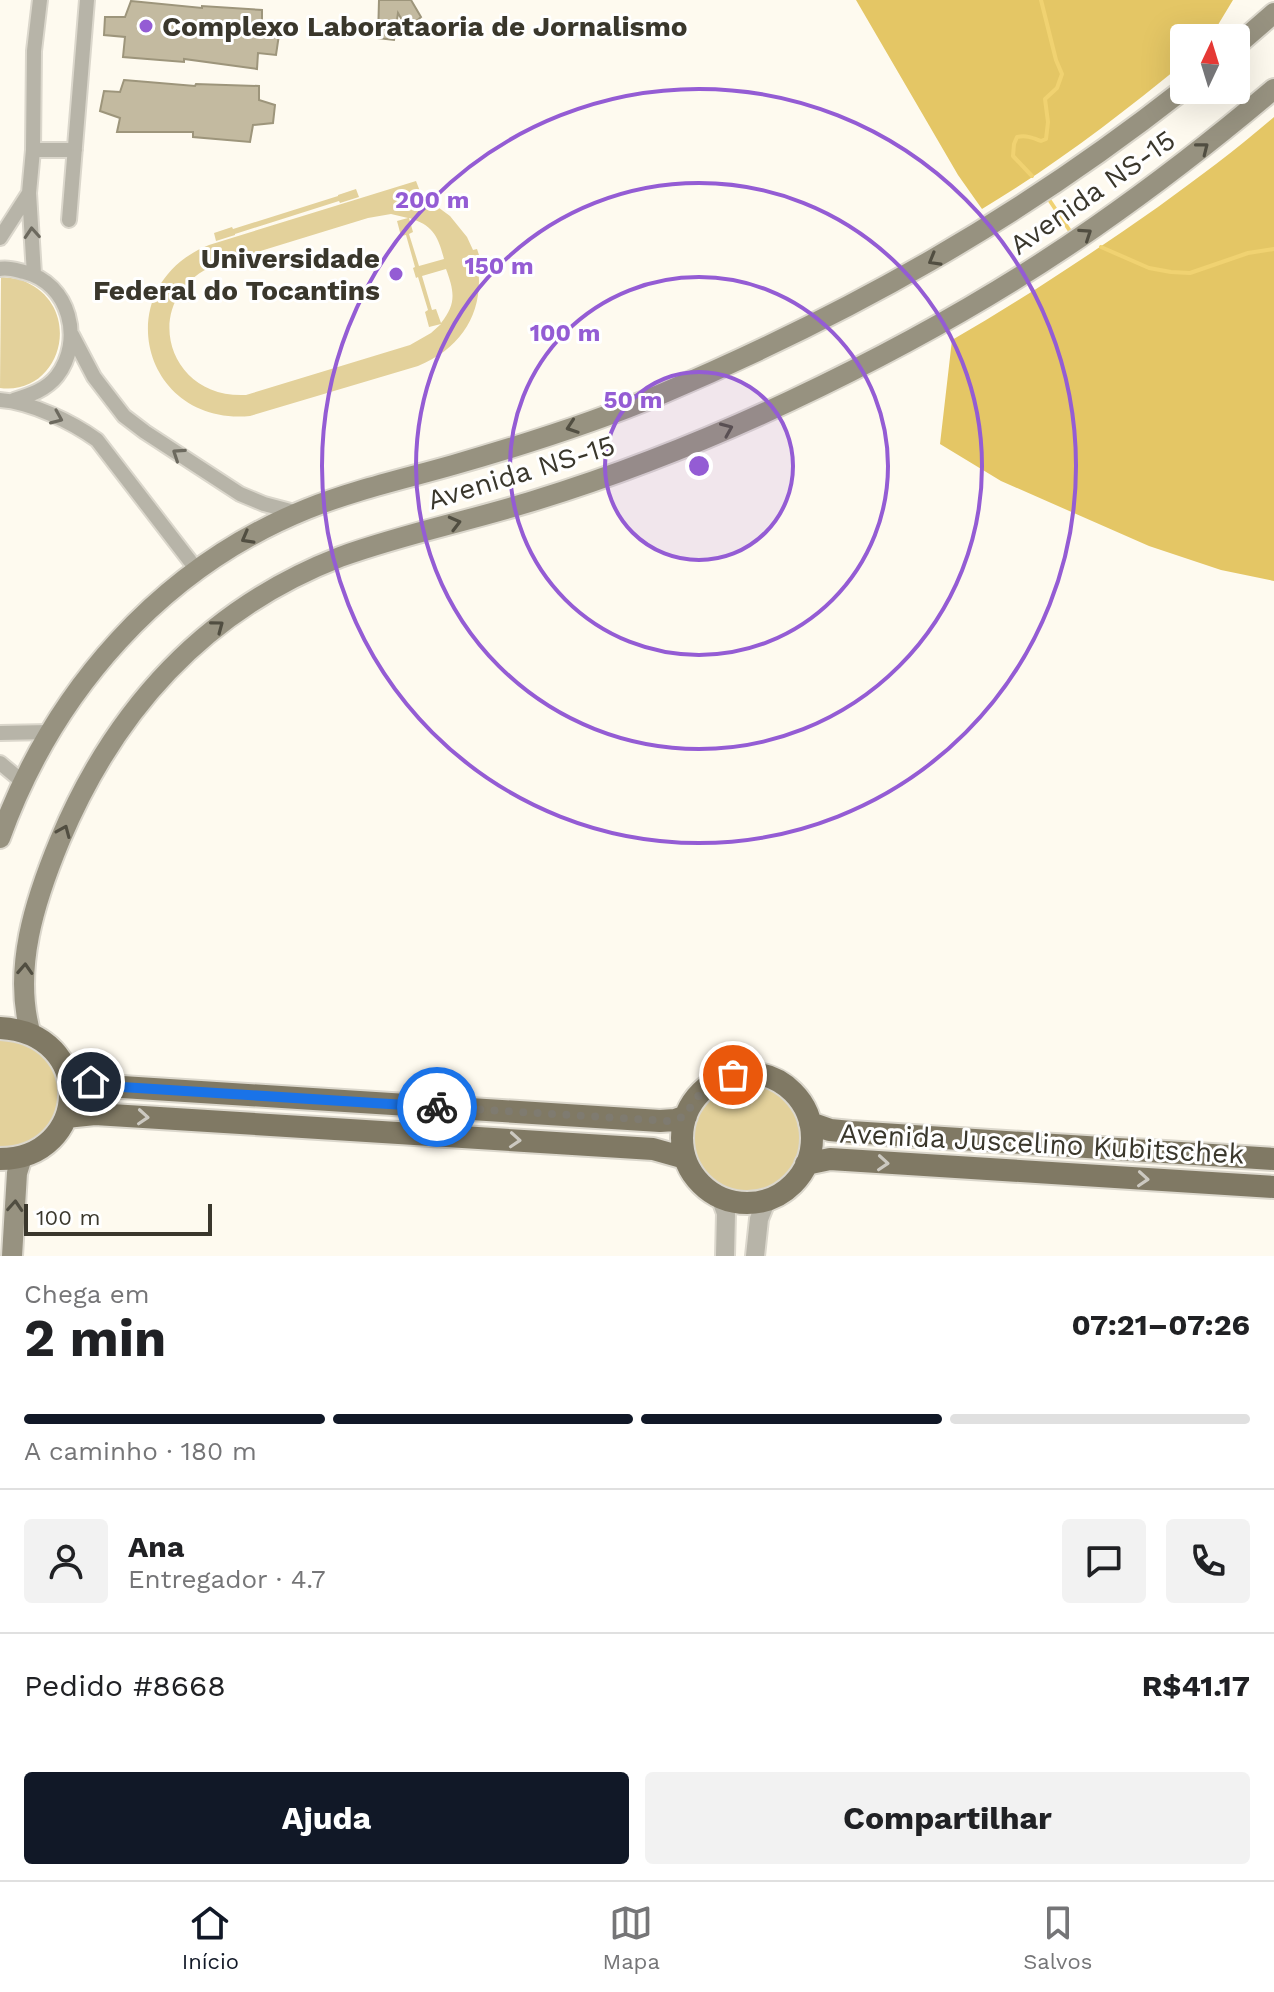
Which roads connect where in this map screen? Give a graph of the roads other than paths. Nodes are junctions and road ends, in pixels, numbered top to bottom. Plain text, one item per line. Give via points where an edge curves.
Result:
1 (40, 0) edge
2 (87, 0) edge
3 (1274, 13) edge
4 (1250, 34) edge
5 (1274, 89) edge
6 (1170, 100) edge
7 (33, 150) junction
8 (75, 150) junction
9 (29, 193) junction
10 (69, 220) dead end
11 (0, 238) edge
12 (0, 269) edge
13 (34, 274) junction
14 (72, 335) junction
15 (7, 400) edge
16 (298, 513) junction
17 (197, 570) junction
18 (49, 732) junction
19 (0, 733) edge
20 (0, 763) edge
21 (23, 782) junction
22 (0, 838) edge
23 (0, 1028) edge
24 (31, 1035) junction
25 (65, 1067) junction
26 (686, 1116) junction
27 (66, 1117) junction
28 (810, 1123) junction
29 (11, 1158) edge
30 (685, 1158) junction
31 (1274, 1159) edge
32 (806, 1164) junction
33 (1274, 1187) edge
34 (720, 1197) junction
35 (767, 1199) junction
36 (12, 1256) edge
37 (725, 1256) edge
38 (755, 1256) edge

1 - 7 street
2 - 8 street
3 - 4 main road
24 -> 5 main road, Avenida NS-15 via 24,1003 28,945 41,890 74,808 106,749 141,701 222,623 302,574 341,557 528,503 679,449 906,342 1029,271 1141,195
6 -> 16 main road, Avenida NS-15 via 1102,152 921,268 754,353 581,424
7 - 8 street
7 - 9 street
8 - 10 street
9 - 11 street
13 -> 9 street
12 - 13 street
13 - 14 street via 62,299
14 - 15 street via 68,358 55,378 37,393
16 -> 14 street via 240,494 124,416 94,377
15 -> 17 street via 75,425 97,440
16 -> 17 main road, Avenida NS-15
17 - 18 main road, Avenida NS-15 via 117,641
18 - 19 street
18 - 21 main road, Avenida NS-15
20 - 21 street
21 - 22 main road, Avenida NS-15
23 - 24 main road
24 - 25 main road via 58,1054
25 - 26 main road via 91,1082 122,1087 660,1121
25 - 27 main road via 70,1096
26 - 28 main road, Avenida Juscelino Kubitschek via 708,1087 746,1074 788,1089
26 - 30 main road
27 - 29 main road via 47,1144
27 -> 30 main road via 95,1114 653,1149
28 - 31 main road, Avenida Juscelino Kubitschek via 851,1132
28 - 32 main road, Avenida Juscelino Kubitschek
36 -> 29 main road via 17,1173
30 - 34 main road via 700,1183
32 -> 33 main road, Avenida Juscelino Kubitschek via 826,1159
32 - 35 main road, Avenida Juscelino Kubitschek via 788,1188
34 - 35 main road via 743,1203
34 - 37 street via 726,1213
35 - 38 street

